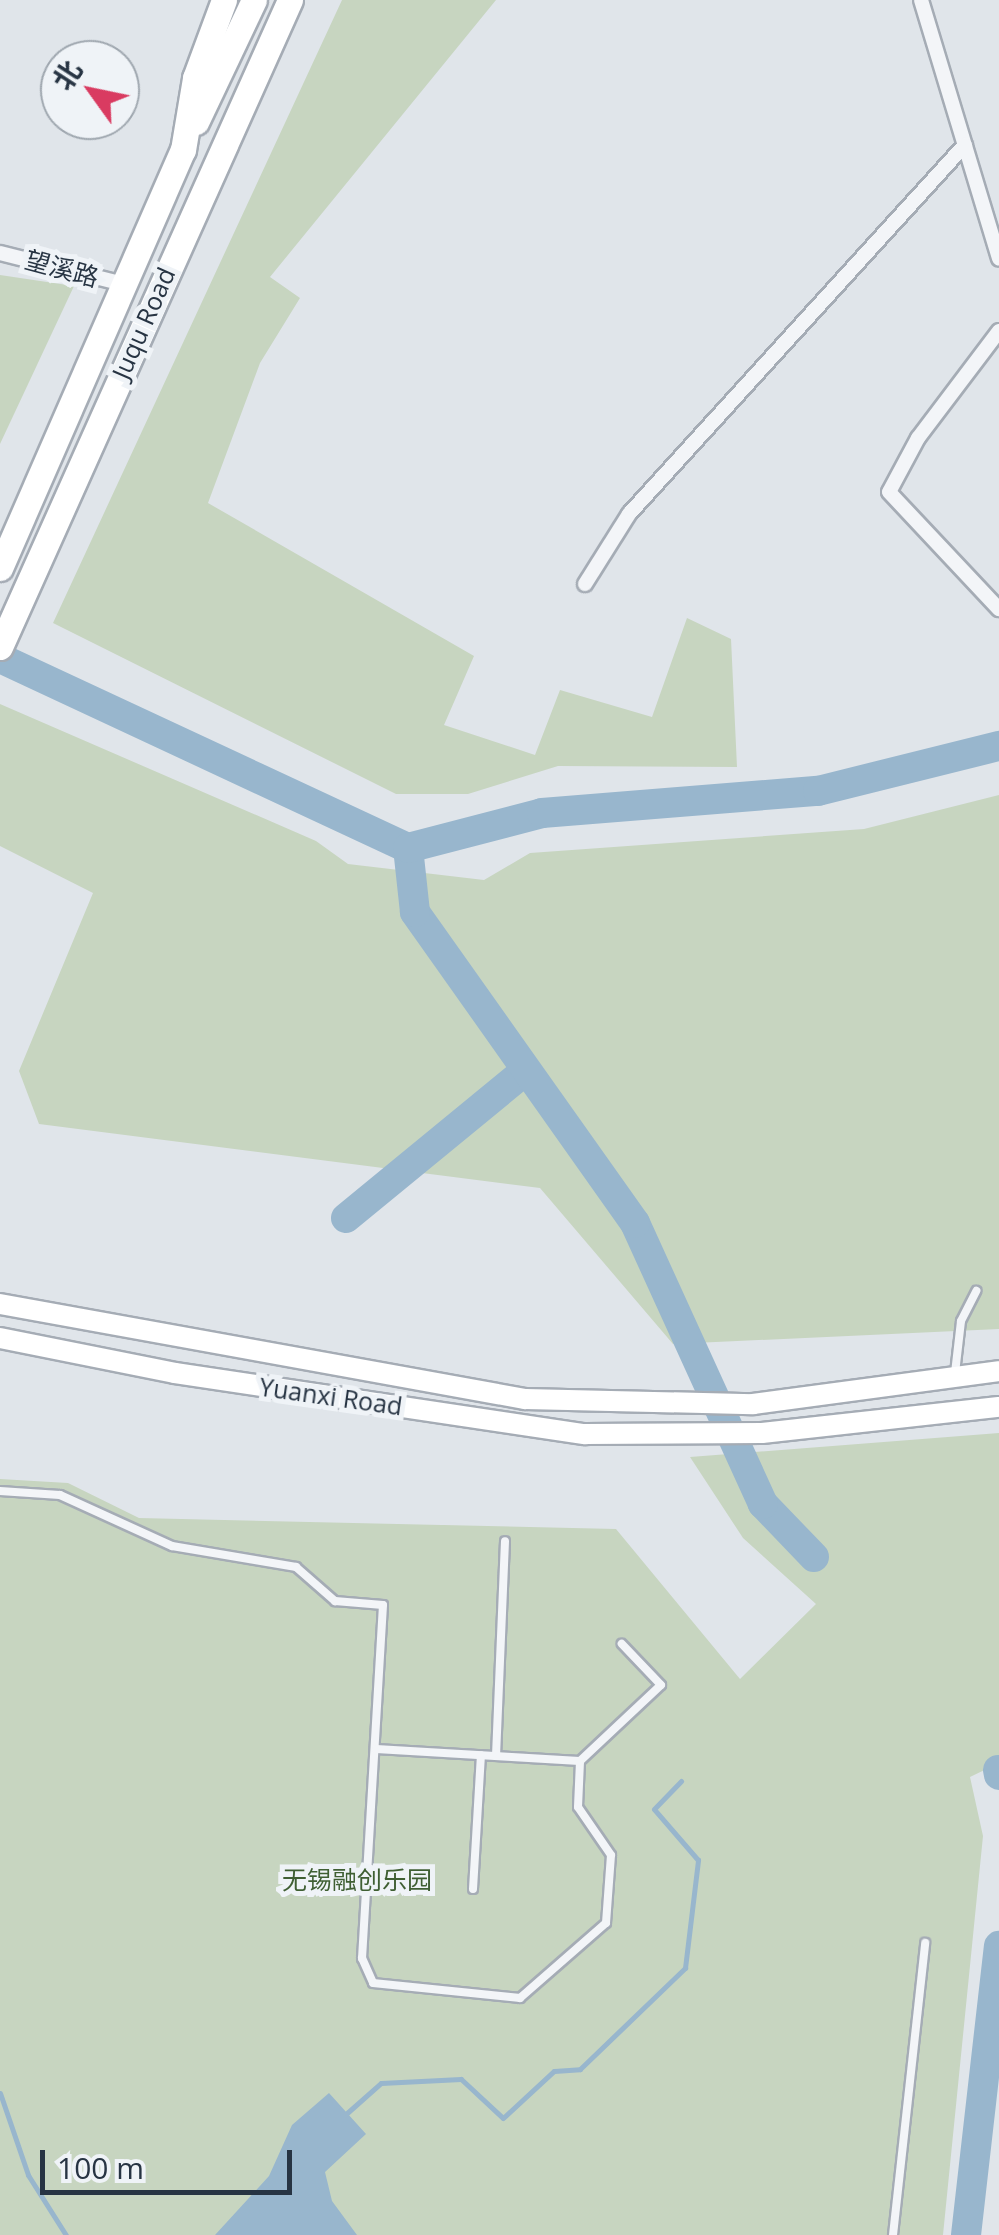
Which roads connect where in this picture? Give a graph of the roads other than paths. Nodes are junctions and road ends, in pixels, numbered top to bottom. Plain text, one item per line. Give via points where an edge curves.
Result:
1 (224, 0) edge
2 (254, 0) edge
3 (290, 0) edge
4 (920, 0) edge
5 (965, 145) junction
6 (183, 150) junction
7 (0, 253) edge
8 (999, 259) edge
9 (123, 284) junction
10 (999, 331) edge
11 (0, 568) edge
12 (586, 584) dead end
13 (999, 609) edge
14 (0, 648) edge
15 (976, 1291) dead end
16 (0, 1304) edge
17 (0, 1338) edge
18 (999, 1371) edge
19 (954, 1377) junction
20 (999, 1407) edge
21 (0, 1491) edge
22 (505, 1541) dead end
23 (622, 1644) dead end
24 (376, 1749) junction
25 (481, 1755) junction
26 (496, 1756) junction
27 (580, 1761) junction
28 (473, 1890) dead end
29 (925, 1943) dead end
30 (893, 2235) edge

1 - 6 highway, Juqu Road via 195,78
2 - 6 highway
3 - 14 highway, Juqu Road
4 - 5 street
5 - 8 street
5 - 12 street via 629,514
6 - 9 highway, Juqu Road
7 - 9 street, 望溪路
9 - 11 highway, Juqu Road
10 - 13 street via 918,438 888,492
15 - 19 lane via 961,1321
16 - 19 main road, Yuanxi Road via 525,1398 753,1404
17 - 20 main road, Yuanxi Road via 175,1372 584,1434 762,1433
18 - 19 main road
21 - 24 lane via 60,1494 172,1546 296,1567 335,1601 382,1605
22 - 26 lane
23 - 27 lane via 661,1685
24 - 25 lane
24 - 27 lane via 362,1958 373,1982 520,1998 606,1923 611,1855 578,1807
25 - 26 lane
25 - 28 lane
26 - 27 lane
29 - 30 lane

